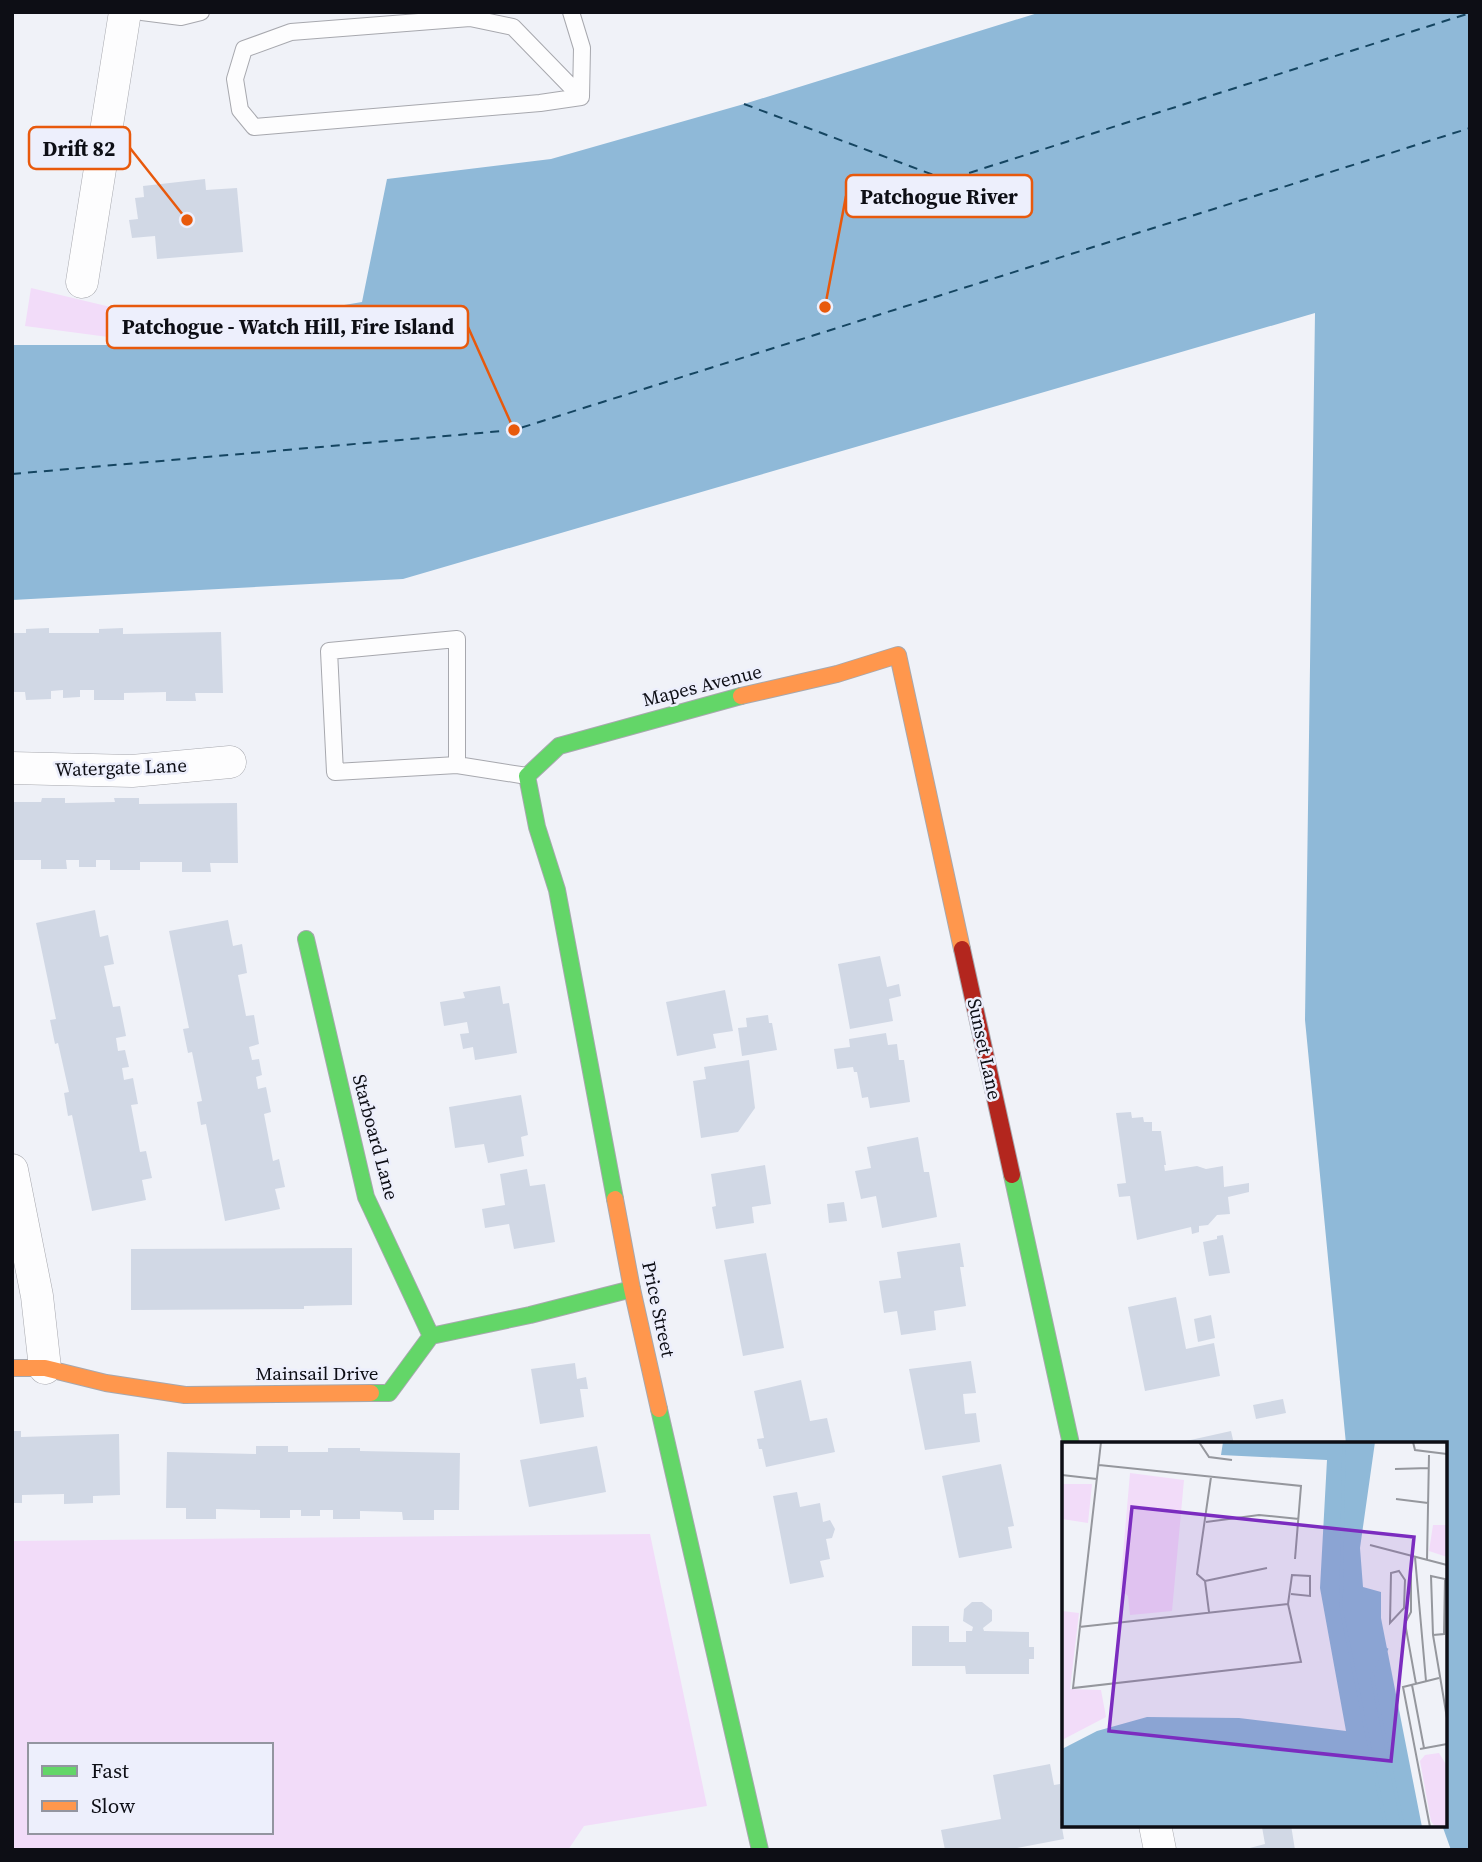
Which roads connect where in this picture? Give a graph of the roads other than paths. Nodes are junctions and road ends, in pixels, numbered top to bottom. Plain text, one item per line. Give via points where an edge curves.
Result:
1 (125, 12) edge
2 (142, 12) edge
3 (201, 12) edge
4 (571, 12) edge
5 (581, 97) junction
6 (82, 282) dead end
7 (898, 655) joint
8 (230, 762) dead end
9 (457, 765) junction
10 (12, 768) edge
11 (527, 776) junction
12 (306, 939) dead end
13 (12, 1170) edge
14 (632, 1289) junction
15 (431, 1336) junction
16 (12, 1368) edge
17 (45, 1368) junction
18 (1071, 1442) edge
19 (1155, 1827) edge
20 (760, 1850) edge
21 (1160, 1850) edge

1 - 6 street
2 - 3 lane via 181,17
4 - 5 lane via 582,48
5 - 5 lane via 254,127 240,110 235,79 243,49 291,32 470,18 513,27
7 - 11 street, Mapes Avenue via 559,746
7 - 18 street, Sunset Lane
8 - 10 street, Watergate Lane via 132,771
9 - 9 lane via 335,772 329,651 457,639
9 - 11 lane
11 - 14 street, Price Street via 557,890
12 - 15 street, Starboard Lane via 366,1197
13 - 17 street via 37,1296
14 - 15 street
14 - 20 street, Price Street
15 - 17 street, Mainsail Drive via 389,1393 184,1395
16 - 17 street, Mainsail Drive
19 - 21 street

